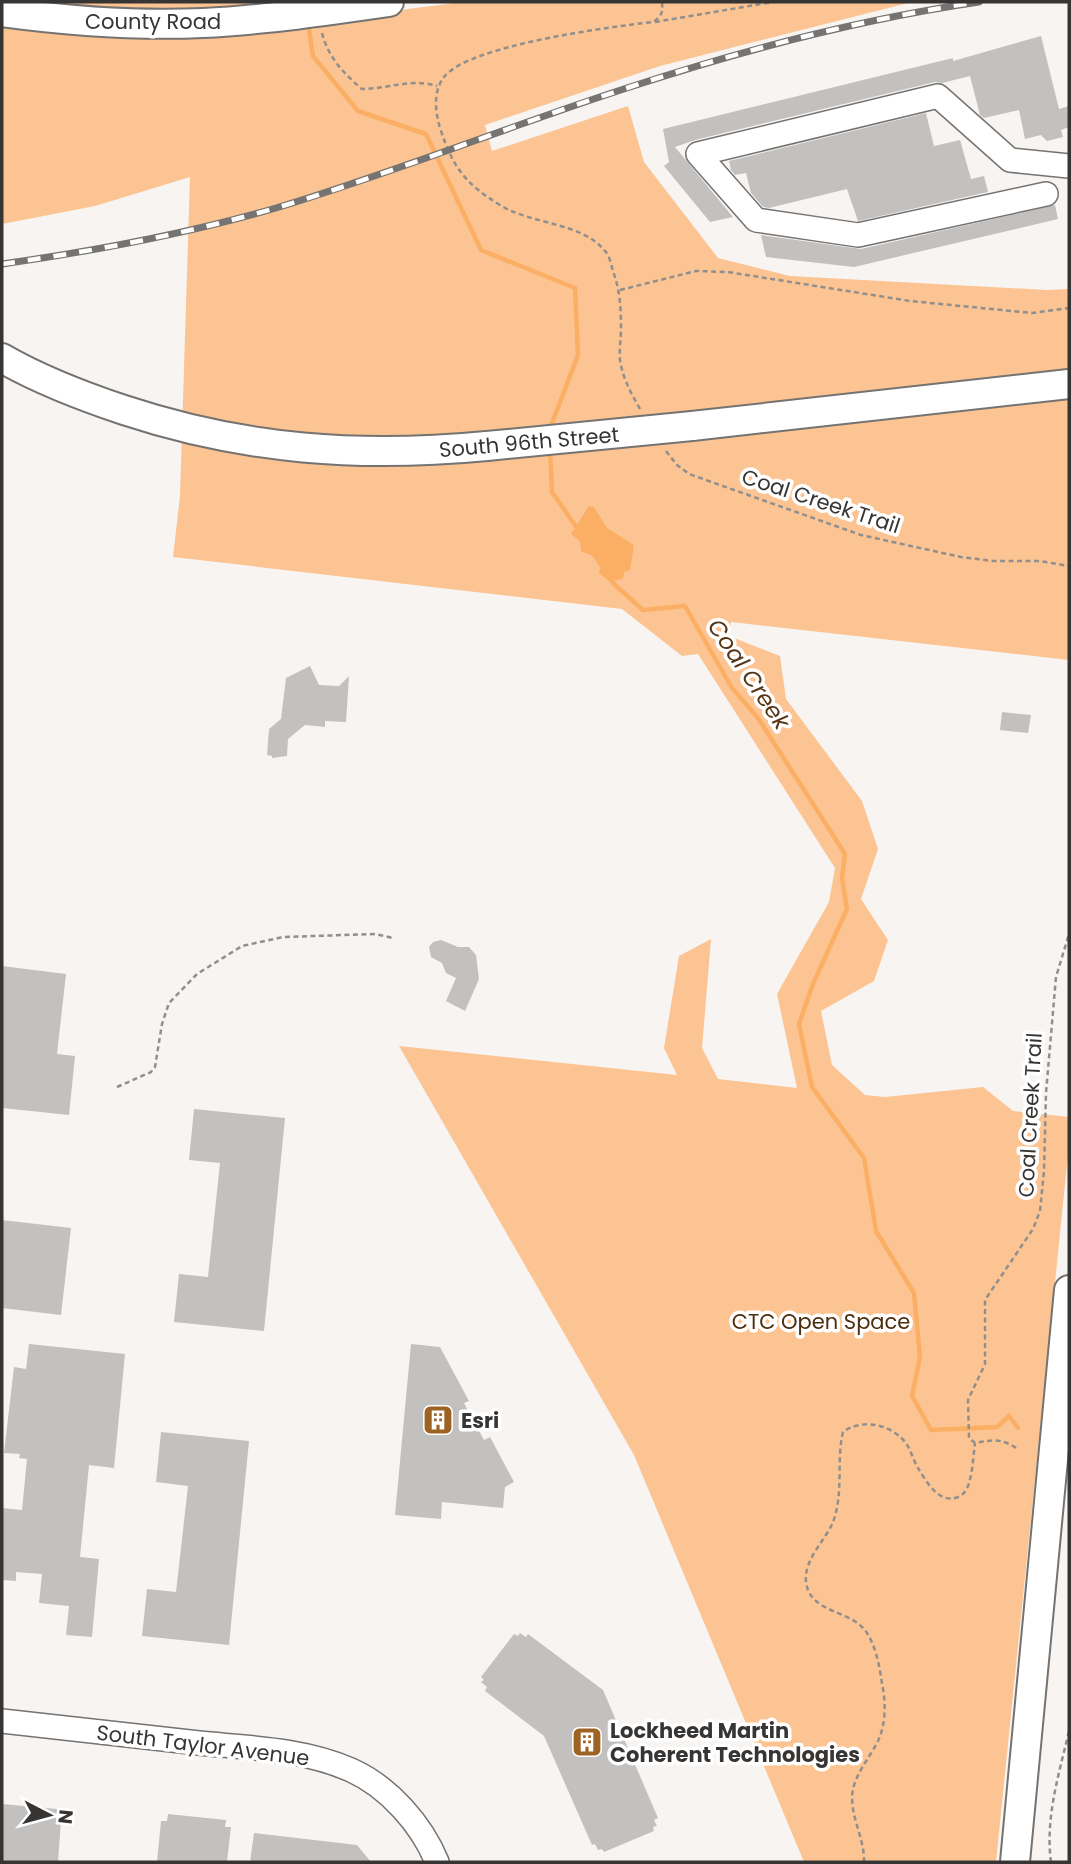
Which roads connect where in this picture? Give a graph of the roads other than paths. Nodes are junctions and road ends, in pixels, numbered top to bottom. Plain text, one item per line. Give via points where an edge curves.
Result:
1 (388, 2) edge
2 (2, 12) edge
3 (1069, 166) edge
4 (1046, 194) dead end
5 (2, 358) edge
6 (1069, 384) edge
7 (920, 401) junction
8 (1069, 405) edge
9 (1069, 1290) edge
10 (2, 1721) edge
11 (438, 1862) edge
12 (1015, 1862) edge

1 - 2 main road, County Road via 322,17 204,23 127,24
3 - 4 street via 1010,160 938,96 698,154 756,220 858,235
5 - 7 main road, South 96th Street, bridge via 99,402 192,430 286,447 375,453 487,446
6 - 7 main road, South 96th Street
7 - 8 main road
9 - 12 main road
10 - 11 street, South Taylor Avenue via 295,1754 353,1770 394,1800

